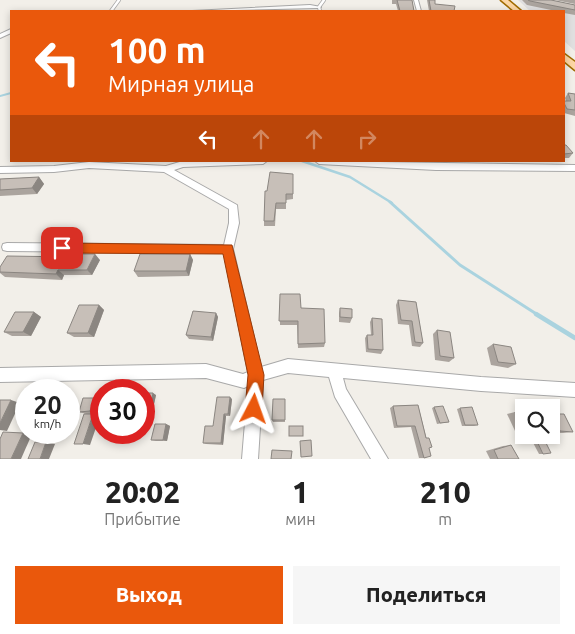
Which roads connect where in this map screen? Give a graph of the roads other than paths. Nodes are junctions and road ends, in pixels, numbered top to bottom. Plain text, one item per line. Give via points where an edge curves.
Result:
1 (324, 0) edge
2 (504, 0) edge
3 (319, 9) edge
4 (217, 10) edge
5 (517, 10) edge
6 (565, 57) edge
7 (575, 67) edge
8 (236, 162) edge
9 (379, 162) edge
10 (89, 163) edge
11 (501, 164) edge
12 (575, 168) edge
13 (166, 169) junction
14 (0, 170) edge
15 (7, 247) dead end
16 (228, 249) junction
17 (334, 370) junction
18 (0, 375) edge
19 (256, 375) junction
20 (575, 390) edge
21 (250, 459) edge
22 (380, 459) edge

1 - 3 lane
2 - 5 main road
3 - 4 street via 310,6
6 - 7 main road
8 - 13 street via 182,164
9 - 11 street
10 - 13 street
10 - 14 street via 54,169
11 - 12 street
13 - 16 street via 234,207
15 - 16 street
16 - 19 street
17 - 19 street via 288,366
17 - 20 street
17 - 22 street via 340,392
18 - 19 street via 206,371 244,381
19 - 21 street

